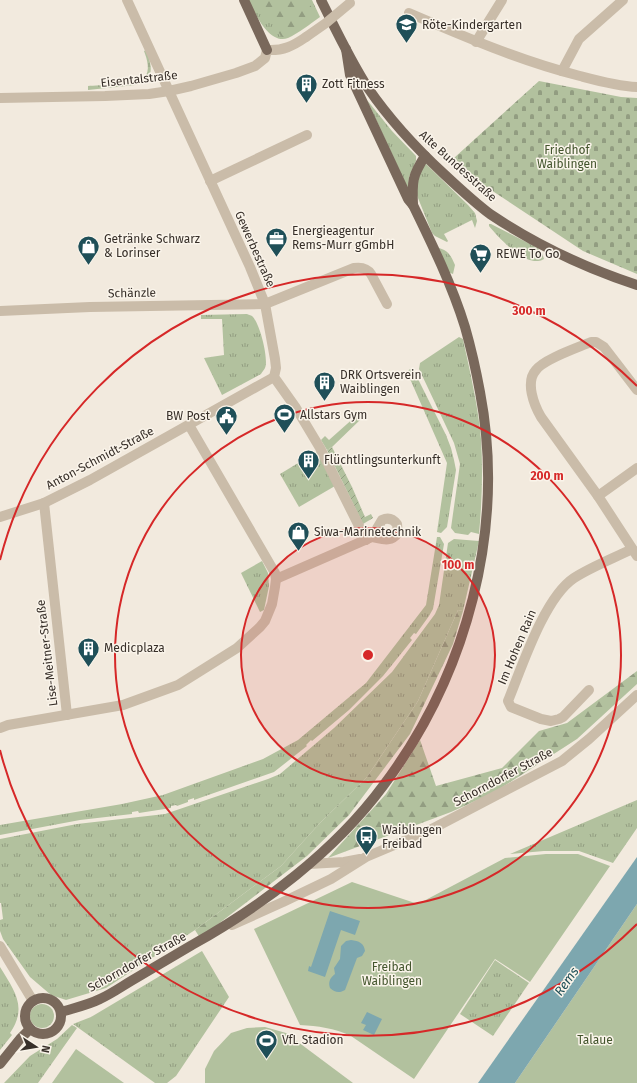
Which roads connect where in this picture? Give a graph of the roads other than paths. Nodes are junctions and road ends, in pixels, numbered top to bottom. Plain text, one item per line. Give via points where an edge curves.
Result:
1 (127, 0) edge
2 (244, 0) edge
3 (321, 0) edge
4 (502, 0) edge
5 (623, 0) edge
6 (352, 1) edge
7 (409, 13) dead end
8 (476, 42) junction
9 (346, 49) junction
10 (267, 50) junction
11 (562, 71) junction
12 (637, 87) edge
13 (169, 91) junction
14 (0, 98) edge
15 (307, 135) dead end
16 (425, 156) junction
17 (210, 181) junction
18 (413, 205) junction
19 (637, 285) edge
20 (265, 304) junction
21 (387, 304) dead end
22 (0, 311) edge
23 (274, 377) junction
24 (637, 390) edge
25 (189, 426) junction
26 (637, 468) edge
27 (598, 496) junction
28 (44, 503) junction
29 (0, 517) edge
30 (634, 552) edge
31 (276, 578) junction
32 (52, 587) joint
33 (589, 690) dead end
34 (637, 695) edge
35 (67, 715) junction
36 (0, 728) edge
37 (366, 858) junction
38 (309, 864) junction
39 (223, 928) junction
40 (0, 946) edge
41 (33, 1000) junction
42 (61, 1012) junction
43 (30, 1029) junction
44 (0, 1064) edge

1 - 13 street, Gewerbestraße
2 - 10 main road
3 - 9 main road, Alte Bundesstraße
4 - 8 street
5 - 11 street via 579,39
6 - 10 street, bridge via 326,23 289,48
7 - 8 street
8 - 11 street
9 - 16 main road, Alte Bundesstraße via 384,110
9 - 18 main road via 350,75
10 - 13 street, Eisentalstraße via 265,58 255,66 236,74
11 - 12 street via 621,86
13 - 14 street, Eisentalstraße via 105,96
13 - 17 street, Gewerbestraße
15 - 17 street
16 - 18 main road via 412,184
16 - 19 main road, Alte Bundesstraße via 479,205 522,234 609,276
17 - 20 street, Gewerbestraße
18 - 38 main road via 451,289 465,328 480,392 488,469 485,539 474,596 448,675 436,702 412,744 382,788 346,830
20 - 21 street, Gewerbestraße via 360,267 369,270
20 - 22 street, Schänzle
20 - 23 street via 275,359
23 - 25 street, Anton-Schmidt-Straße
23 - 31 street via 296,408 369,538
24 - 27 street, Im Hohen Rain via 604,347 596,342 556,357 533,373 531,388 536,408
25 - 28 street, Anton-Schmidt-Straße
25 - 31 street
26 - 27 street
27 - 30 street, Im Hohen Rain
28 - 29 street, Anton-Schmidt-Straße
28 - 32 street, Anton-Schmidt-Straße
30 - 33 street, Im Hohen Rain via 574,578 557,596 546,612 508,701 512,707 541,719 559,720
31 - 35 street, Lise-Meitner-Straße via 272,604 265,621 248,639 224,656 178,685 136,701
32 - 35 street, Lise-Meitner-Straße
34 - 37 street, Schorndorfer Straße via 562,761 430,830
35 - 36 street, Lise-Meitner-Straße
37 - 38 street, Schorndorfer Straße
37 - 39 street, Schorndorfer Straße via 331,879
38 - 39 main road, Schorndorfer Straße
39 - 42 main road, Schorndorfer Straße via 99,1000
40 - 41 street
41 - 42 main road via 50,999
41 - 43 main road via 26,1008 25,1014
42 - 43 main road via 60,1024 52,1032 40,1034
43 - 44 main road

